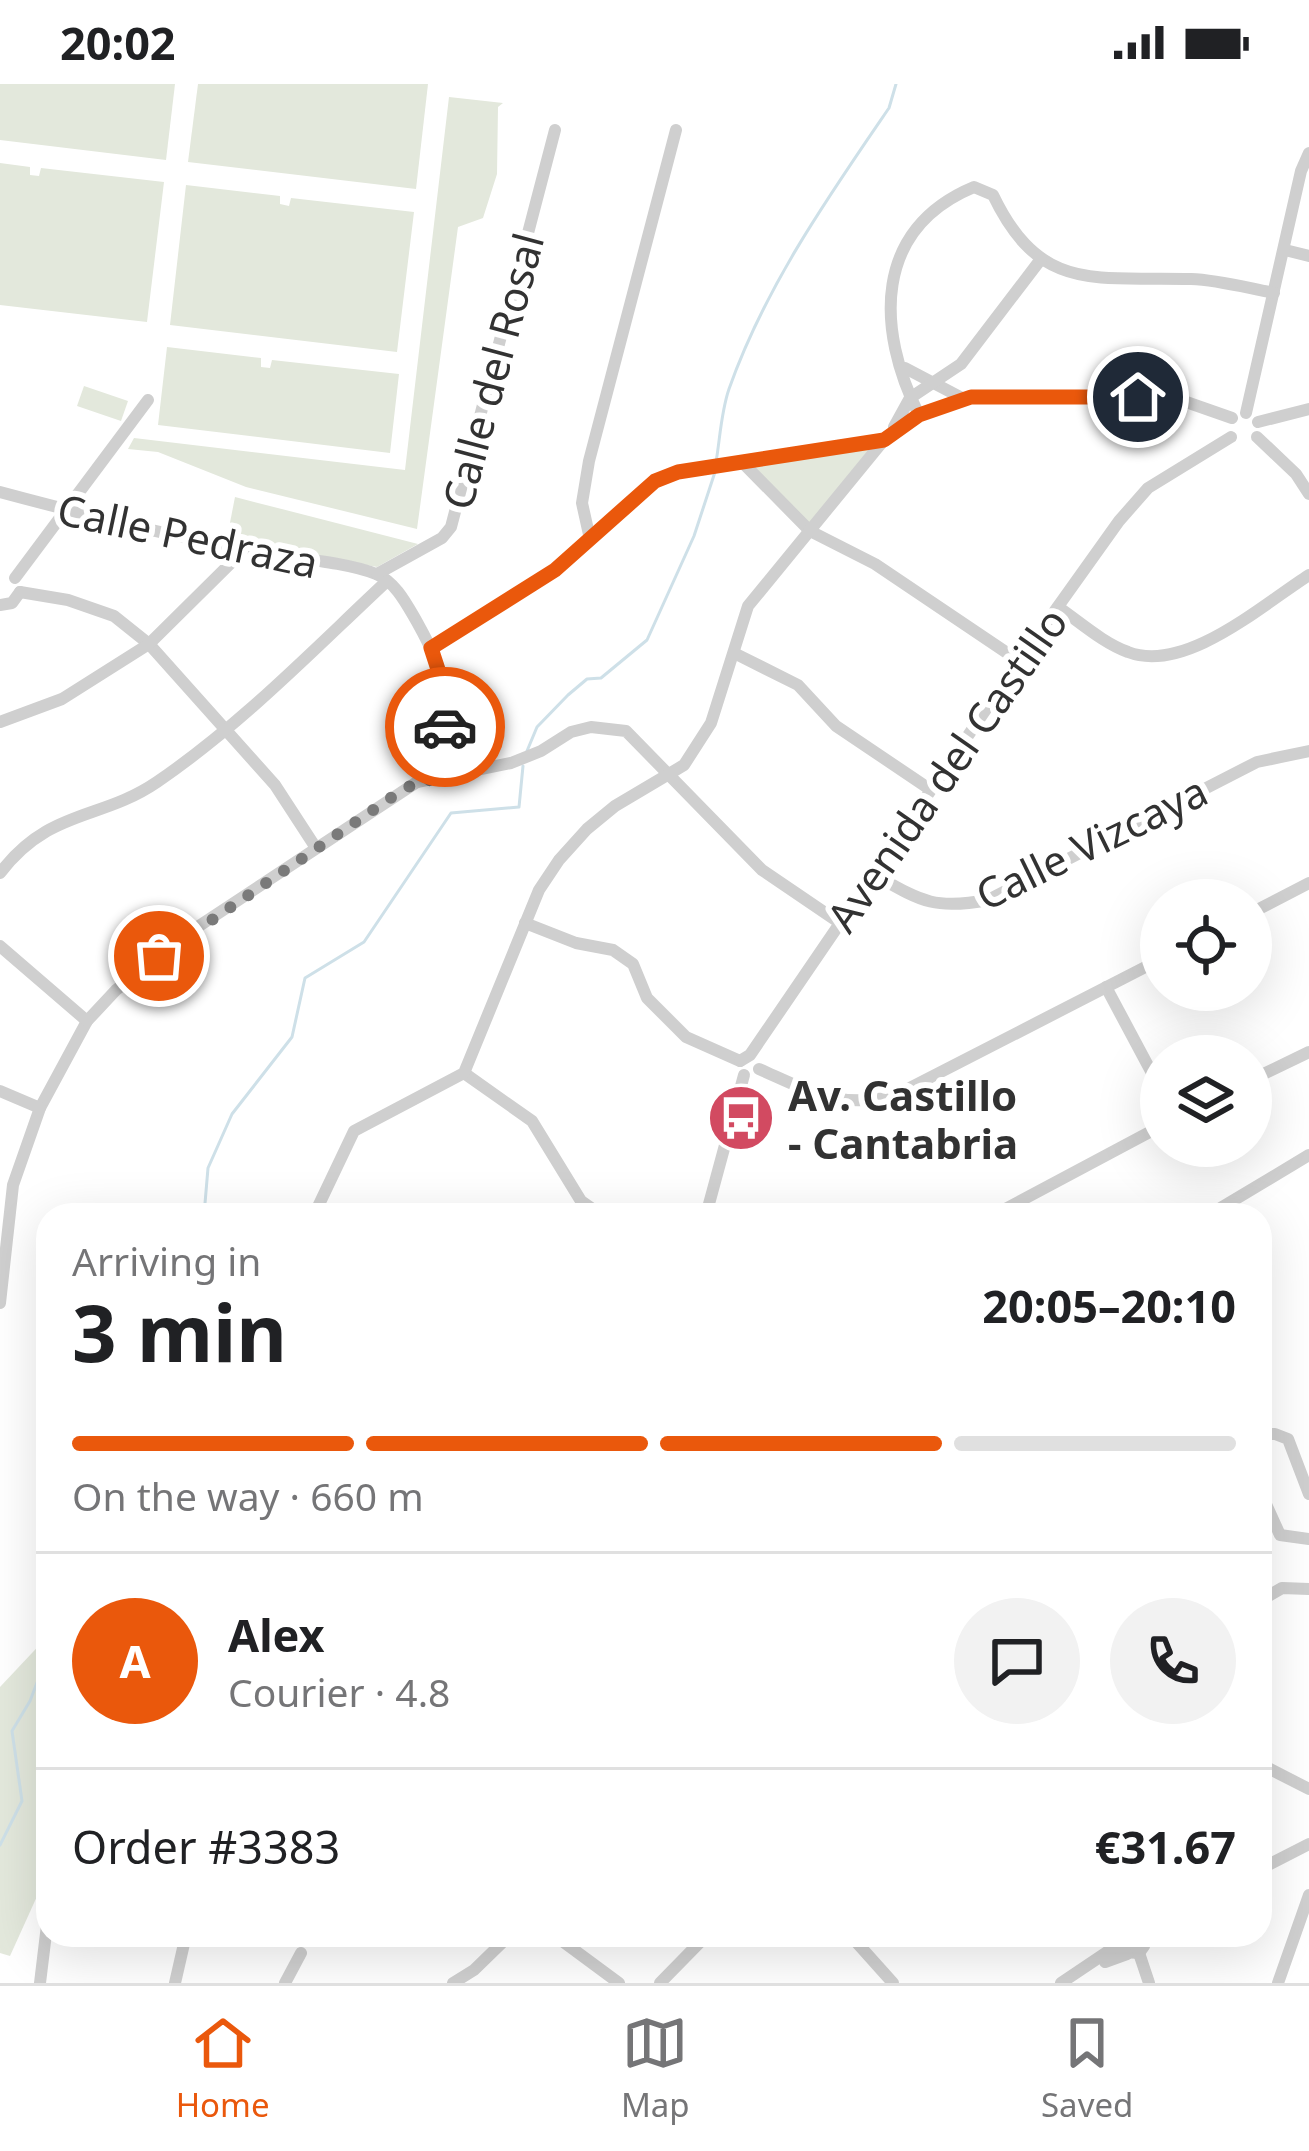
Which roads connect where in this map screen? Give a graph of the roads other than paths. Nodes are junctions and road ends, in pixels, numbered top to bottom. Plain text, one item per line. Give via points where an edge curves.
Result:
1 (555, 130) dead end
2 (676, 130) dead end
3 (1309, 153) edge
4 (1285, 250) junction
5 (1309, 256) edge
6 (1041, 259) junction
7 (1274, 293) junction
8 (900, 363) junction
9 (961, 364) junction
10 (931, 384) junction
11 (910, 398) junction
12 (945, 399) junction
13 (148, 400) dead end
14 (1309, 409) edge
15 (919, 415) junction
16 (1248, 422) junction
17 (888, 436) junction
18 (1231, 436) junction
19 (741, 461) junction
20 (0, 492) edge
21 (1309, 494) edge
22 (69, 511) junction
23 (810, 530) junction
24 (590, 539) junction
25 (244, 550) junction
26 (0, 575) edge
27 (1309, 575) edge
28 (382, 577) junction
29 (18, 585) junction
30 (0, 604) edge
31 (1058, 607) junction
32 (148, 644) junction
33 (431, 648) junction
34 (734, 653) junction
35 (1019, 661) junction
36 (0, 722) edge
37 (230, 730) junction
38 (1309, 752) edge
39 (438, 767) junction
40 (671, 775) junction
41 (931, 790) junction
42 (316, 848) junction
43 (0, 873) edge
44 (875, 875) junction
45 (1309, 883) edge
46 (1272, 902) edge
47 (525, 923) junction
48 (839, 923) junction
49 (0, 946) edge
50 (1140, 970) edge
51 (1106, 987) junction
52 (87, 1021) junction
53 (1140, 1051) edge
54 (1309, 1052) edge
55 (748, 1065) junction
56 (1272, 1070) edge
57 (464, 1073) junction
58 (0, 1091) edge
59 (40, 1108) junction
60 (1140, 1137) edge
61 (1309, 1155) edge
62 (320, 1203) edge
63 (583, 1203) edge
64 (709, 1203) edge
65 (1017, 1203) edge
66 (1229, 1203) edge
67 (0, 1303) edge
68 (1272, 1433) edge
69 (1309, 1494) edge
70 (1272, 1517) edge
71 (1309, 1539) edge
72 (1309, 1588) edge
73 (1272, 1594) edge
74 (1272, 1770) edge
75 (1309, 1789) edge
76 (1309, 1844) edge
77 (1272, 1863) edge
78 (1309, 1895) edge
79 (1304, 1930) edge
80 (44, 1947) edge
81 (184, 1947) edge
82 (498, 1947) edge
83 (570, 1947) edge
84 (695, 1947) edge
85 (860, 1947) edge
86 (1126, 1947) edge
87 (1126, 1947) edge
88 (1129, 1947) edge
89 (301, 1954) dead end
90 (40, 1983) edge
91 (175, 1983) edge
92 (285, 1983) edge
93 (453, 1983) edge
94 (619, 1983) edge
95 (660, 1983) edge
96 (892, 1983) edge
97 (1061, 1983) edge
98 (1074, 1983) edge
99 (1149, 1983) edge
100 (1278, 1983) edge

1 - 28 street, Calle del Rosal via 452,527
2 - 24 street via 589,461 582,503
3 - 4 street
4 - 5 street
4 - 7 street
6 - 7 street via 1089,278 1194,279
6 - 8 street via 984,188 937,206 894,267 888,306
6 - 9 street
7 - 16 street
8 - 10 street
8 - 11 street
9 - 10 street
9 - 12 street
10 - 11 street
10 - 12 street
11 - 15 street
11 - 17 street
12 - 15 street
12 - 16 street via 1172,398
13 - 22 street
14 - 16 street
15 - 17 street
16 - 18 street via 1228,427
16 - 18 street via 1244,443
16 - 21 street
17 - 19 street
17 - 23 street
18 - 31 street, Avenida del Castillo via 1148,488
19 - 23 street
19 - 24 street via 655,481
20 - 22 street, Calle Pedraza
22 - 25 street, Calle Pedraza
22 - 29 street
23 - 34 street via 748,606
23 - 35 street
24 - 33 street
25 - 28 street, Calle Pedraza
25 - 32 street
26 - 29 street
27 - 31 street via 1193,649 1161,658 1120,648
28 - 33 street
28 - 37 street, Calle del Rosal
29 - 30 street via 13,603
29 - 32 street via 114,616
31 - 35 street, Avenida del Castillo
32 - 36 street via 62,699
32 - 37 street
33 - 39 street via 447,697
34 - 40 street via 711,723
34 - 41 street via 797,685 836,726
35 - 41 street, Avenida del Castillo
37 - 42 street
37 - 43 street, Calle del Rosal via 151,787 21,846
38 - 44 street, Calle Vizcaya via 1257,762 988,900 950,907
39 - 40 street via 467,775 541,751 571,732 607,727 639,740
39 - 42 street
40 - 47 street via 587,829 538,890
40 - 48 street via 762,870
41 - 44 street, Avenida del Castillo
42 - 52 street via 159,956
44 - 48 street, Avenida del Castillo
45 - 46 street
47 - 55 street via 613,950 633,964 646,998 686,1037
47 - 57 street
48 - 55 street, Avenida del Castillo
49 - 52 street
50 - 51 street
51 - 53 street
51 - 55 street via 895,1096 828,1100
52 - 59 street
54 - 56 street
55 - 64 street, Avenida del Castillo
57 - 62 street via 354,1130
57 - 63 street via 532,1121
58 - 59 street
59 - 67 street via 13,1185
60 - 65 street
61 - 66 street
68 - 69 street via 1288,1439
70 - 71 street via 1280,1535
72 - 73 street
74 - 75 street
76 - 77 street
78 - 79 street
79 - 100 street
80 - 90 street
81 - 91 street
82 - 93 street
83 - 94 street
84 - 95 street
85 - 96 street
86 - 97 street
87 - 98 street
88 - 99 street
89 - 92 street

